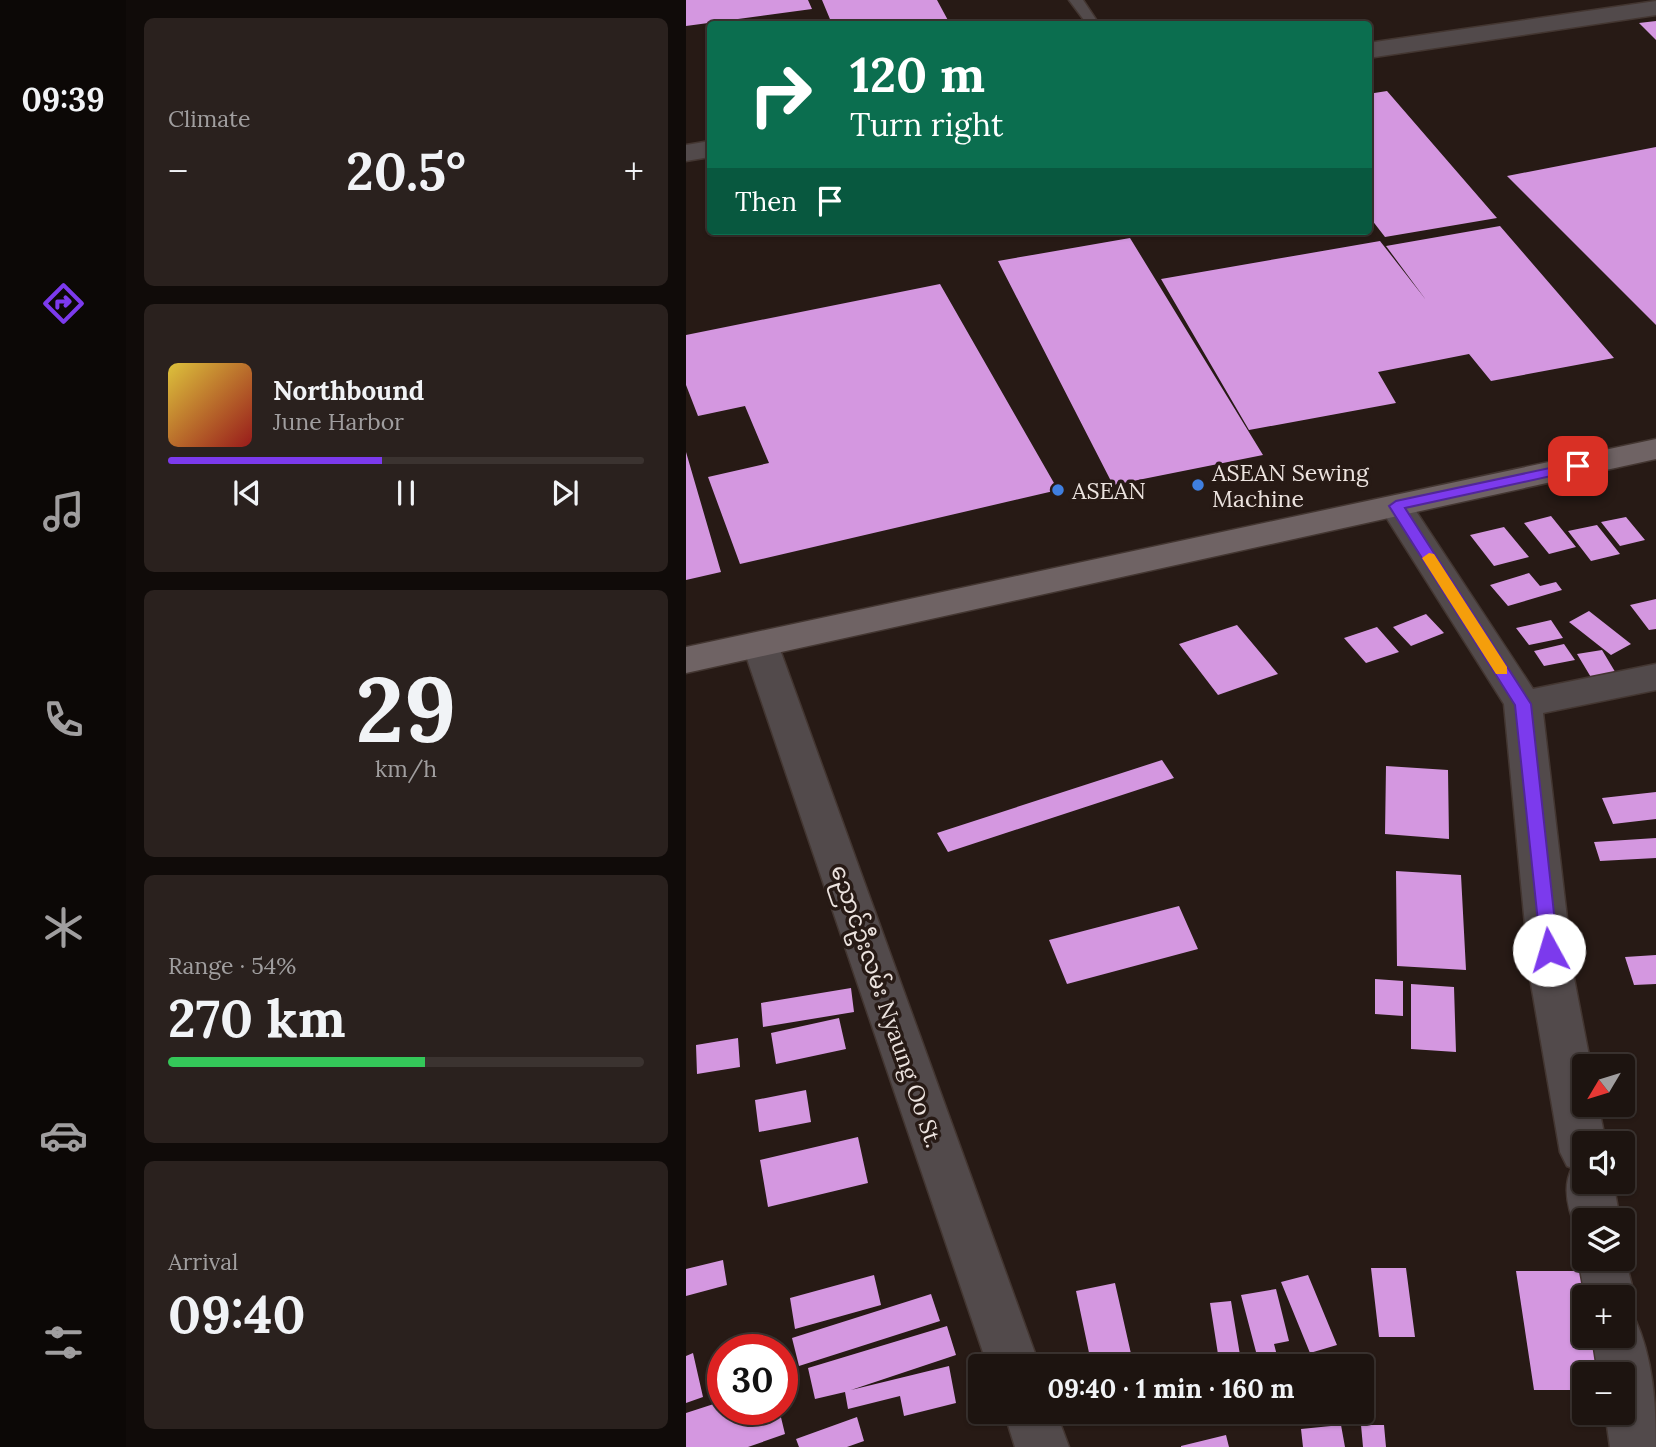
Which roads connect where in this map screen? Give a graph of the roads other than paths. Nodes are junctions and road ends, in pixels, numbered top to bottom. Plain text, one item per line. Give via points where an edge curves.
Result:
1 (1076, 0) edge
2 (1656, 8) edge
3 (1091, 21) edge
4 (1372, 50) edge
5 (707, 150) edge
6 (686, 153) edge
7 (1656, 449) edge
8 (1396, 506) junction
9 (760, 644) junction
10 (686, 660) edge
11 (1656, 677) edge
12 (1523, 704) junction
13 (1580, 1131) edge
14 (1619, 1348) edge
15 (1009, 1354) edge
16 (1034, 1424) edge
17 (1042, 1447) edge
18 (1637, 1447) edge

1 - 3 lane
2 - 4 street
5 - 6 street
7 - 8 street
8 - 9 street
8 - 12 street
9 - 10 street
9 - 15 street, ညောင်ဦးလမ်း Nyaung Oo St.
11 - 12 street
12 - 13 street via 1552,978
14 - 18 street
16 - 17 street

